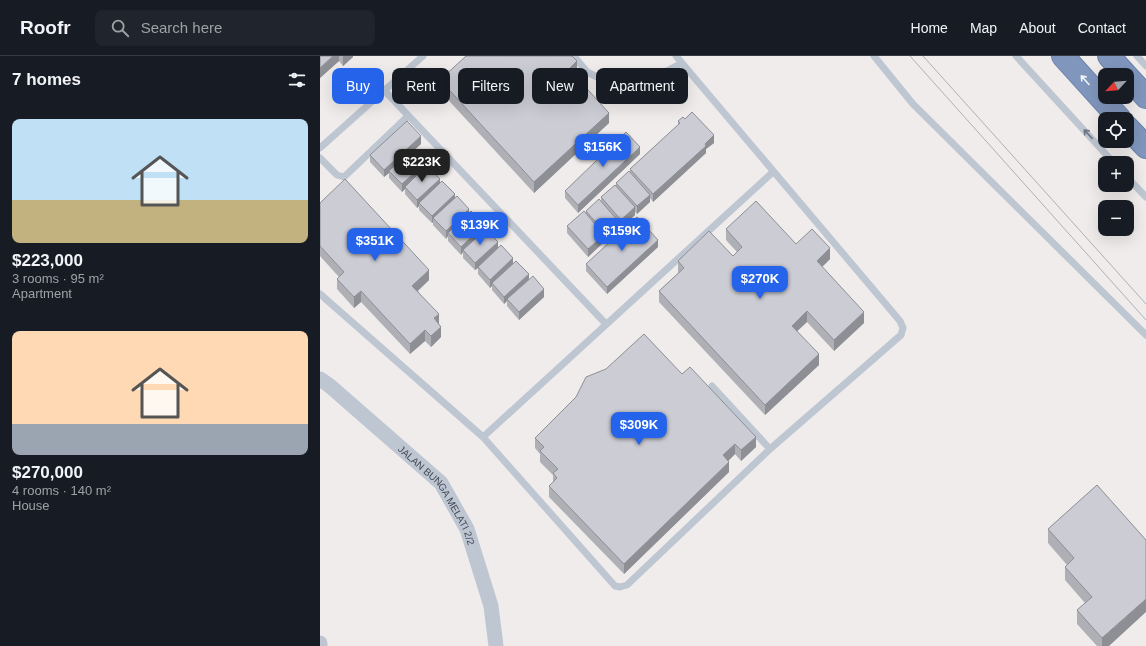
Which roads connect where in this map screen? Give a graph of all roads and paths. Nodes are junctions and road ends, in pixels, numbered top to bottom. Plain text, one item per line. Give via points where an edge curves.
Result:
1 (423, 56) edge
2 (574, 56) edge
3 (676, 56) edge
4 (874, 56) edge
5 (1016, 56) edge
6 (1063, 56) edge
7 (1110, 56) edge
8 (1137, 56) edge
9 (682, 63) junction
10 (1146, 66) edge
11 (1121, 68) edge
12 (1134, 83) edge
13 (384, 90) joint
14 (1146, 97) edge
15 (369, 104) edge
16 (1114, 112) edge
17 (408, 116) junction
18 (1134, 134) edge
19 (320, 148) edge
20 (1146, 148) edge
21 (1108, 156) edge
22 (320, 158) edge
23 (773, 172) junction
24 (1134, 184) edge
25 (1146, 197) edge
26 (320, 294) edge
27 (606, 324) junction
28 (1146, 335) edge
29 (320, 379) edge
30 (712, 386) dead end
31 (483, 437) junction
32 (770, 449) junction
33 (320, 643) edge
34 (320, 646) edge
35 (496, 646) edge

1 - 13 lane
2 - 9 lane via 587,72 622,86 640,85
3 - 9 lane
4 - 28 lane via 913,104
21 -> 5 lane
16 -> 6 highway
7 - 11 highway
8 - 10 lane
9 - 23 lane
12 - 14 highway
13 - 17 lane
15 - 19 lane
17 - 22 lane via 344,177 337,175
17 - 27 lane
18 - 20 highway
23 - 27 lane
23 - 32 lane via 900,321 903,328 901,334
24 - 25 lane
26 - 31 lane
27 - 31 lane
29 - 35 street, JALAN BUNGA MELATI 2/2 via 441,483 467,529 491,606
30 - 32 lane
31 - 32 lane via 615,586 620,587 627,585
33 - 34 street

